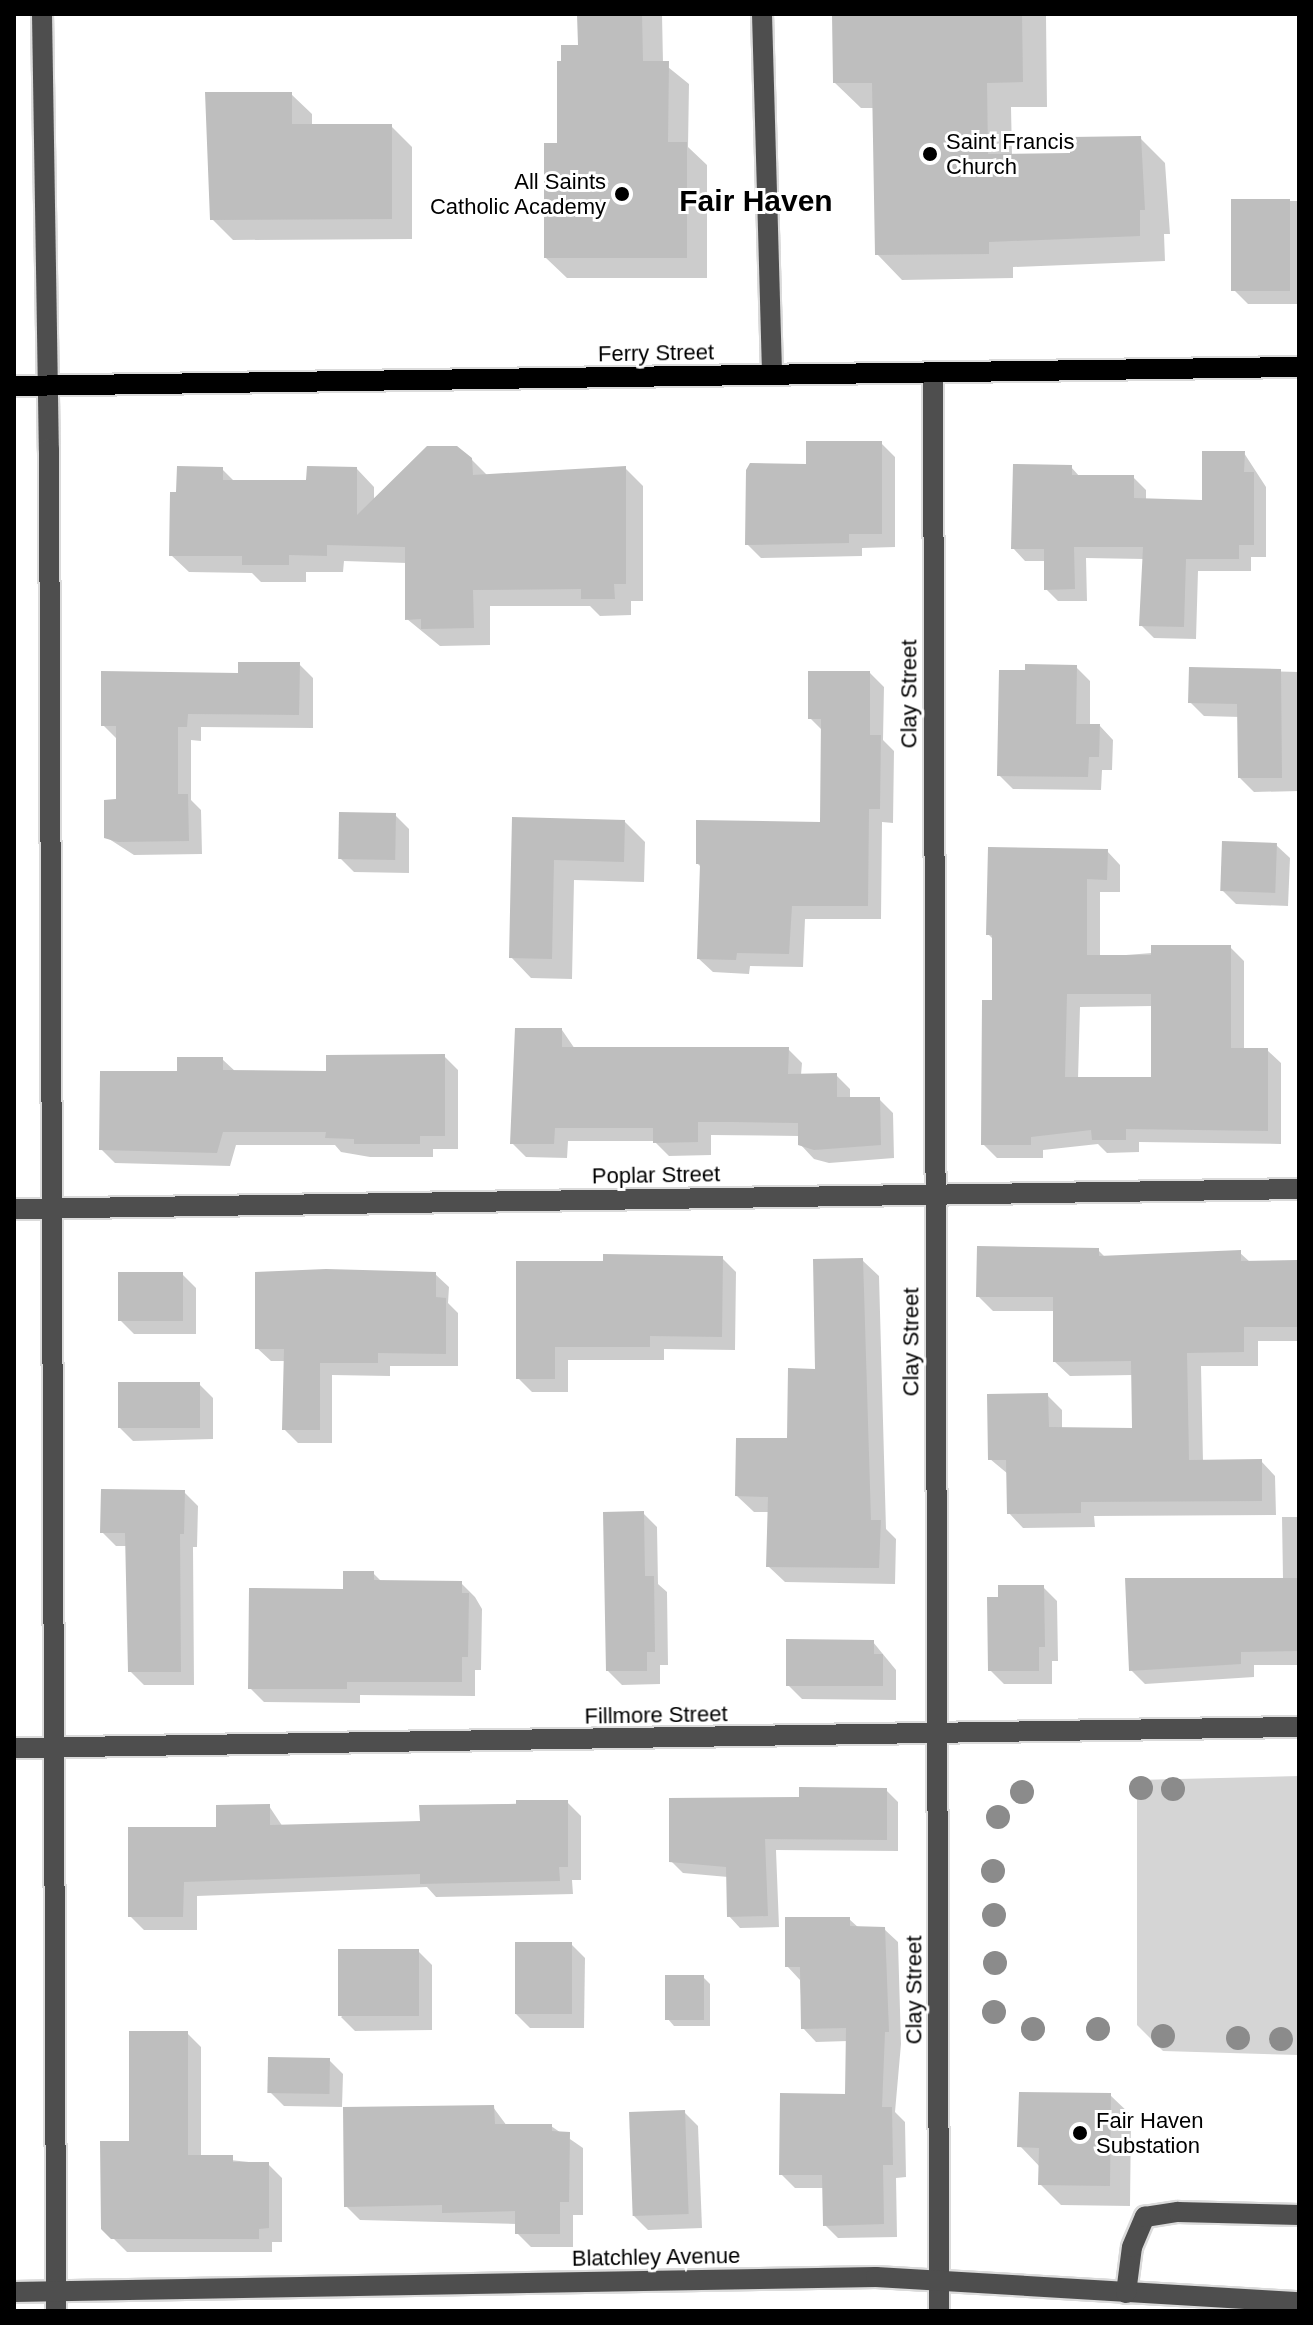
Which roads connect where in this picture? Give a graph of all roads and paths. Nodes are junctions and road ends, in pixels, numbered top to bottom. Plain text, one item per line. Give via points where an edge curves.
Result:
1 (42, 14) edge
2 (762, 14) edge
3 (1299, 367) edge
4 (933, 373) junction
5 (772, 375) junction
6 (49, 385) junction
7 (14, 386) edge
8 (1299, 1189) edge
9 (934, 1194) junction
10 (14, 1209) edge
11 (50, 1209) junction
12 (1299, 1727) edge
13 (937, 1735) junction
14 (56, 1747) junction
15 (14, 1748) edge
16 (1299, 2215) edge
17 (939, 2281) junction
18 (14, 2292) edge
19 (1126, 2293) junction
20 (56, 2302) edge
21 (1299, 2302) edge
22 (1201, 2304) edge
23 (939, 2311) edge

1 - 6 street
2 - 5 street
3 - 4 main road, Ferry Street
4 - 5 main road, Ferry Street
4 - 9 street, Clay Street
5 - 6 main road, Ferry Street
6 - 7 main road, Ferry Street
6 - 11 street
8 - 9 street, Poplar Street
9 - 11 street, Poplar Street
9 - 13 street, Clay Street
10 - 11 street, Poplar Street
11 - 14 street
12 - 13 street, Fillmore Street
13 - 14 street, Fillmore Street
13 - 17 street, Clay Street
14 - 15 street, Fillmore Street
14 - 20 street
16 - 19 street via 1178,2212 1145,2217 1132,2247
17 - 19 street, Blatchley Avenue
17 - 20 street, Blatchley Avenue via 860,2277
17 - 23 street, Clay Street
18 - 20 street, Blatchley Avenue
19 - 22 street, Blatchley Avenue
21 - 22 street, Blatchley Avenue

